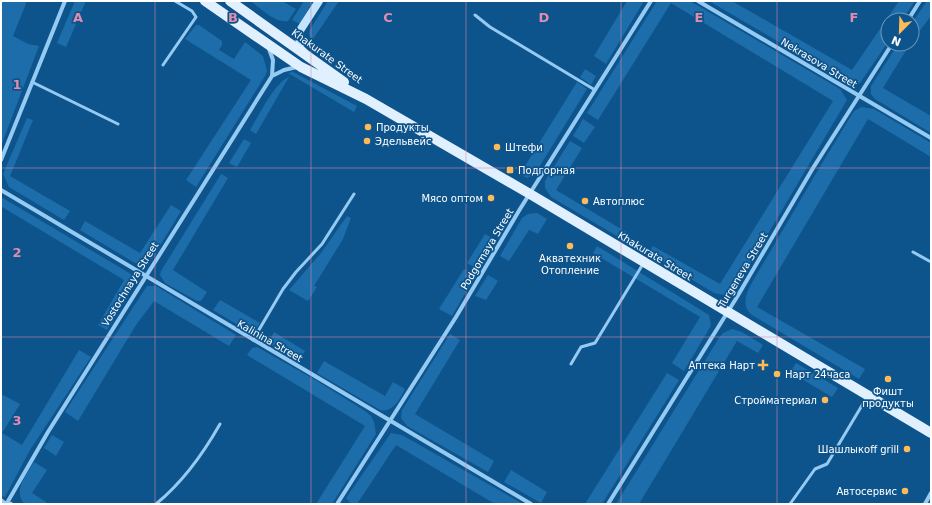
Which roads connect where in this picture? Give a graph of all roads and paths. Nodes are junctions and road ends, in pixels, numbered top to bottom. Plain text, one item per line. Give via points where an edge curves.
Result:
1 (65, 1) edge
2 (176, 1) edge
3 (205, 1) edge
4 (230, 1) edge
5 (319, 1) edge
6 (651, 1) edge
7 (698, 1) edge
8 (920, 1) edge
9 (913, 12) edge
10 (475, 15) dead end
11 (299, 32) junction
12 (275, 33) junction
13 (267, 42) junction
14 (887, 52) edge
15 (307, 56) junction
16 (163, 65) dead end
17 (301, 67) junction
18 (272, 76) junction
19 (32, 82) junction
20 (596, 90) junction
21 (858, 96) junction
22 (366, 99) junction
23 (118, 124) dead end
24 (931, 138) edge
25 (1, 160) edge
26 (1, 190) edge
27 (354, 194) dead end
28 (530, 194) junction
29 (913, 252) dead end
30 (931, 262) edge
31 (643, 263) junction
32 (146, 277) junction
33 (727, 313) junction
34 (253, 340) junction
35 (571, 364) dead end
36 (868, 395) junction
37 (390, 420) junction
38 (220, 424) dead end
39 (931, 433) edge
40 (931, 493) edge
41 (1, 500) edge
42 (8, 504) edge
43 (156, 504) edge
44 (337, 504) edge
45 (531, 504) edge
46 (608, 504) edge
47 (790, 504) edge
48 (924, 504) edge

1 - 19 street
2 - 16 lane via 192,11 196,17
3 - 13 main road, Khakurate Street
4 - 12 main road, Khakurate Street
5 - 11 street
6 - 20 street, Podgornaya Street
7 - 21 street, Nekrasova Street
8 - 9 street
10 - 20 lane via 490,27
11 - 12 street via 282,37
11 - 15 street via 300,48
12 - 15 main road, Khakurate Street
13 - 17 main road, Khakurate Street
13 - 18 street via 273,60
14 - 21 street, Turgeneva Street
15 - 22 main road, Khakurate Street
17 - 18 street via 284,70
17 - 22 main road, Khakurate Street
18 - 32 street, Vostochnaya Street
19 - 23 lane
19 - 25 street
20 - 28 street, Podgornaya Street
21 - 24 street, Nekrasova Street
21 - 33 street, Turgeneva Street
22 - 28 main road, Khakurate Street
26 - 32 street, Kalinina Street
27 - 34 lane via 322,244 283,289
28 - 31 main road, Khakurate Street
28 - 37 street, Podgornaya Street
29 - 30 lane
31 - 33 main road, Khakurate Street
31 - 35 lane via 596,343 581,348
32 - 34 street, Kalinina Street
32 - 42 street, Vostochnaya Street via 48,432
33 - 36 main road, Khakurate Street
33 - 46 street, Turgeneva Street
34 - 37 street, Kalinina Street
36 - 39 main road, Khakurate Street
36 - 47 lane via 827,464 814,469
37 - 44 street, Podgornaya Street
37 - 45 street, Kalinina Street
38 - 43 lane via 187,474
40 - 48 street
41 - 42 street

